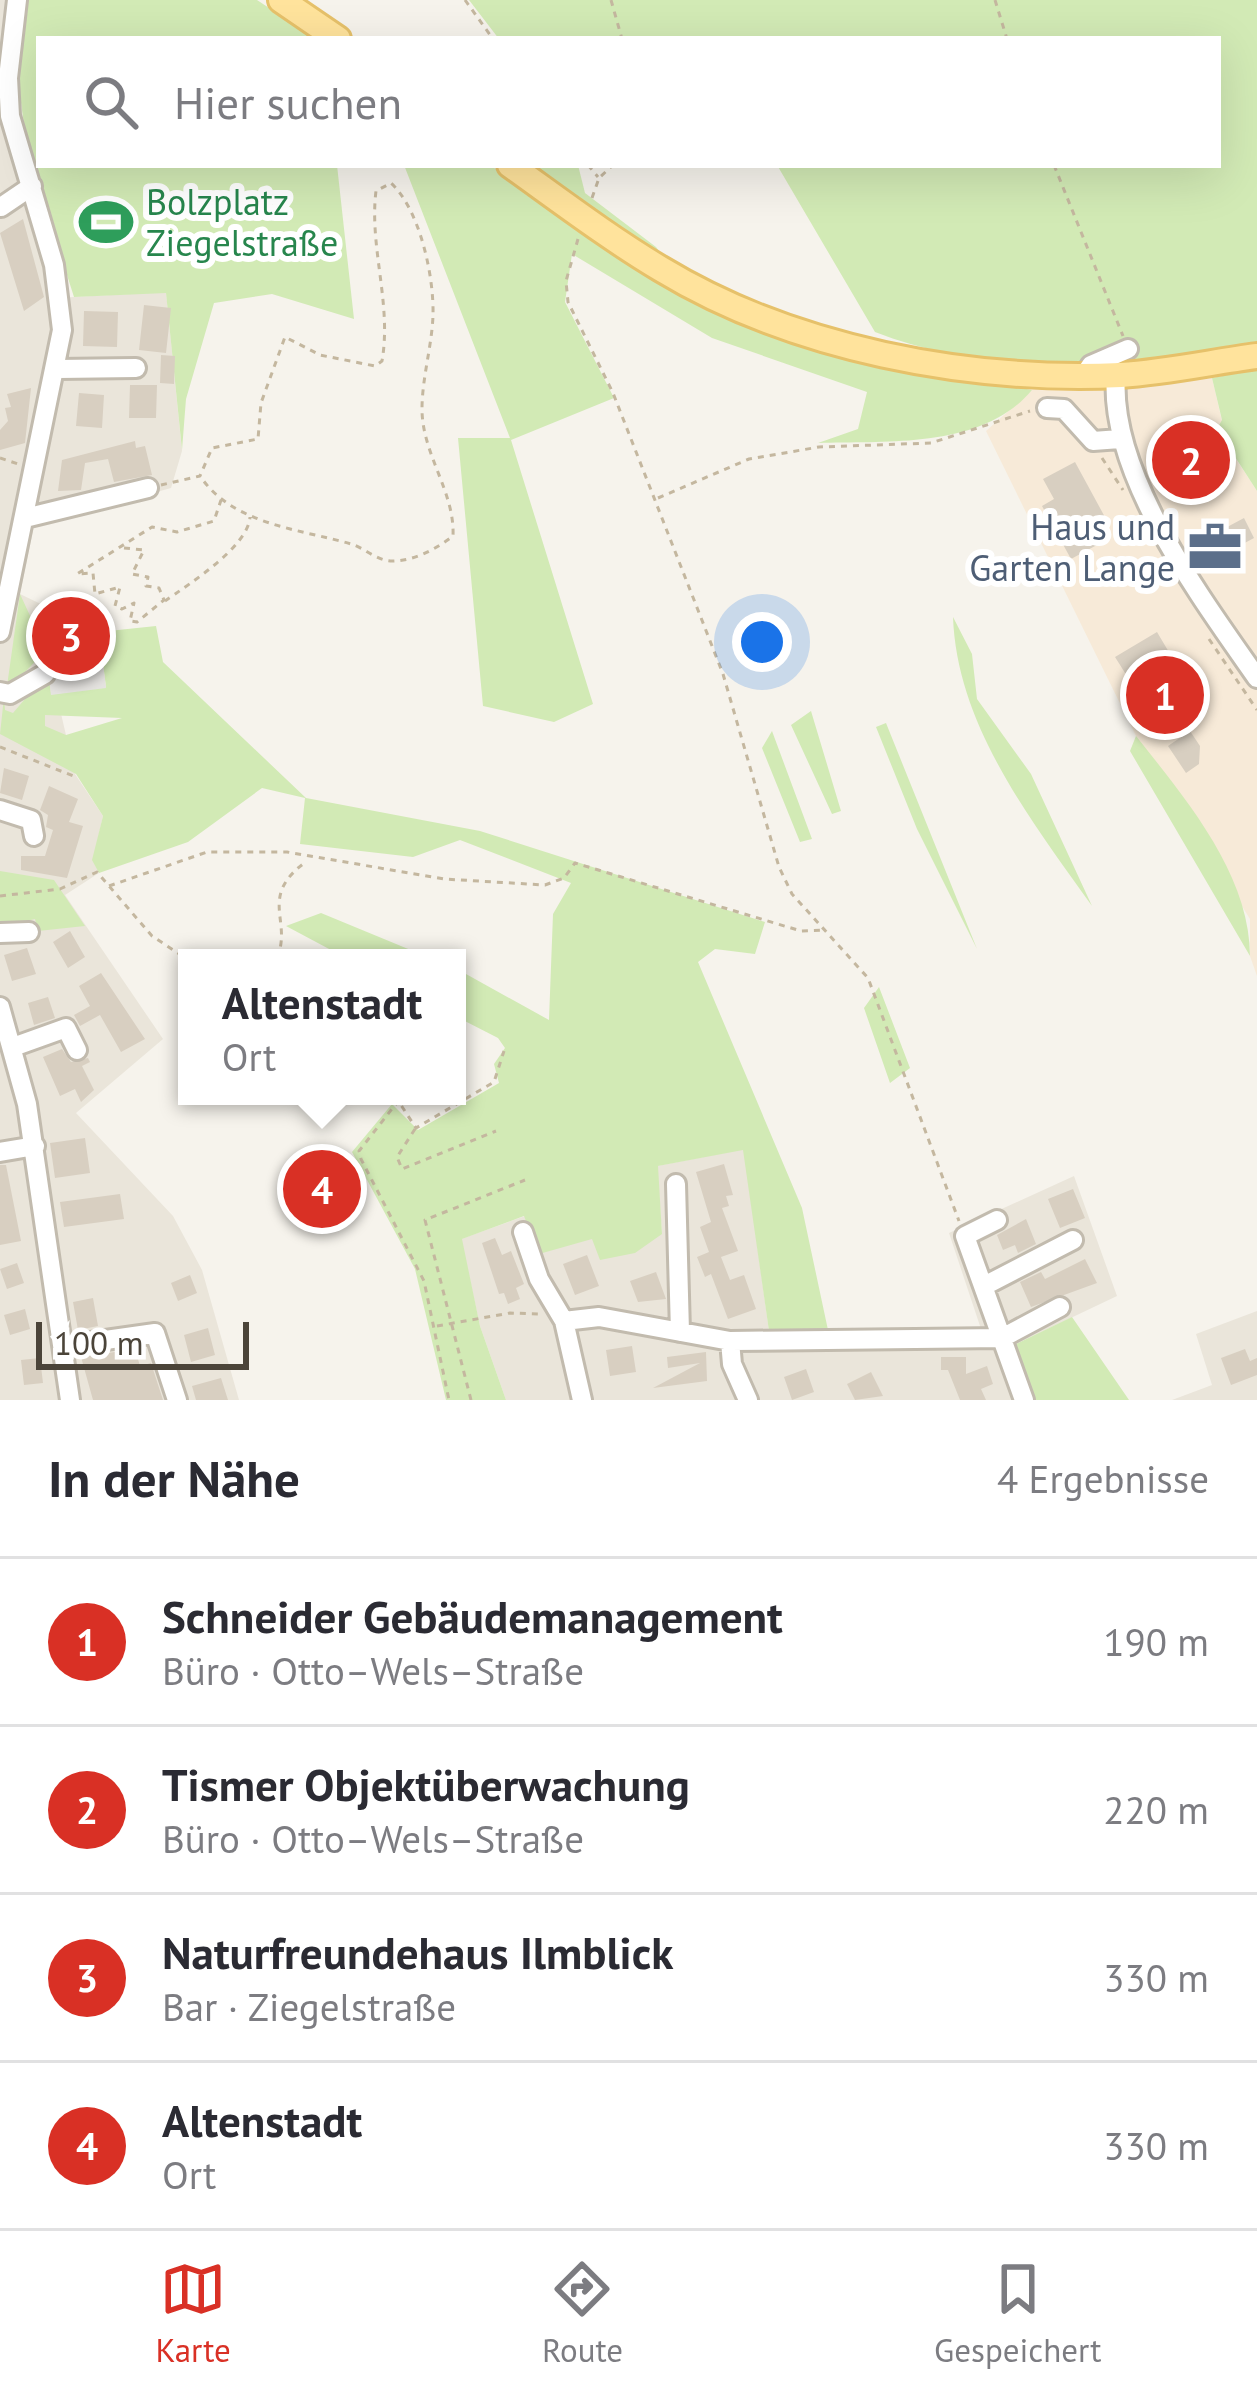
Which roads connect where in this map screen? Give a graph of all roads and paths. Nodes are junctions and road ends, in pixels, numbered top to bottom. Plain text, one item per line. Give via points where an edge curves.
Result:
1 (17, 0) edge
2 (281, 0) edge
3 (464, 0) edge
4 (611, 0) edge
5 (995, 0) edge
6 (334, 36) edge
7 (492, 36) edge
8 (621, 36) edge
9 (1006, 36) edge
10 (4, 60) edge
11 (514, 168) edge
12 (591, 168) edge
13 (610, 168) edge
14 (1055, 168) edge
15 (599, 178) junction
16 (32, 186) junction
17 (591, 201) dead end
18 (1, 207) edge
19 (578, 239) dead end
20 (1128, 349) joint
21 (1257, 356) edge
22 (136, 368) dead end
23 (58, 369) junction
24 (1085, 374) junction
25 (1116, 375) junction
26 (1047, 408) joint
27 (1120, 439) junction
28 (200, 476) junction
29 (148, 488) joint
30 (656, 498) junction
31 (221, 499) junction
32 (250, 515) junction
33 (25, 518) junction
34 (124, 548) junction
35 (4, 586) edge
36 (161, 603) junction
37 (0, 632) edge
38 (61, 640) dead end
39 (45, 674) joint
40 (1257, 678) edge
41 (0, 692) edge
42 (0, 748) edge
43 (76, 778) dead end
44 (0, 810) edge
45 (34, 836) dead end
46 (309, 860) junction
47 (109, 886) junction
48 (0, 896) edge
49 (826, 930) junction
50 (29, 932) dead end
51 (0, 933) edge
52 (279, 949) edge
53 (178, 953) edge
54 (1, 1012) edge
55 (13, 1047) junction
56 (77, 1050) dead end
57 (504, 1051) dead end
58 (466, 1099) edge
59 (392, 1105) edge
60 (401, 1105) edge
61 (455, 1105) edge
62 (416, 1128) junction
63 (496, 1131) dead end
64 (34, 1146) junction
65 (0, 1152) edge
66 (525, 1180) dead end
67 (676, 1184) dead end
68 (998, 1220) dead end
69 (523, 1232) dead end
70 (965, 1236) junction
71 (1073, 1240) dead end
72 (984, 1286) junction
73 (1060, 1307) dead end
74 (564, 1321) junction
75 (450, 1324) junction
76 (436, 1326) junction
77 (680, 1332) junction
78 (1002, 1338) junction
79 (730, 1341) junction
80 (63, 1346) junction
81 (70, 1400) edge
82 (177, 1400) edge
83 (449, 1400) edge
84 (471, 1400) edge
85 (582, 1400) edge
86 (748, 1400) edge
87 (1024, 1400) edge

1 - 10 street
2 - 6 main road
3 - 7 path
4 - 8 path
5 - 9 path
10 - 16 street via 10,116
11 - 24 main road via 662,269 789,326 930,363
12 - 15 path
13 - 15 path
14 - 20 path
15 - 17 path
16 - 18 street
16 - 23 street via 61,292
19 - 30 path via 568,302
20 - 24 street
21 - 25 main road
22 - 23 street
23 - 33 street
24 - 25 main road
25 - 27 street
26 - 27 street via 1064,410 1093,441
26 - 30 path via 931,443 749,459
27 - 40 street via 1168,537
28 - 29 path
28 - 31 path
28 - 32 path via 212,448 258,439 281,339 320,355 382,361 382,250 373,210 376,191 391,183 406,198 430,283 422,408 453,536 427,554 390,562
29 - 33 street
30 - 49 path via 723,674 779,867
31 - 32 path
31 - 34 path via 214,521 177,532 152,527
32 - 36 path via 230,549
33 - 35 street
34 - 36 path via 144,550 132,574 159,588
34 - 36 path via 79,578 93,573 94,594 119,586 115,606 134,602 130,621
35 - 37 street
38 - 39 path
39 - 41 street
42 - 43 path
44 - 45 street via 31,820
46 - 47 path via 260,849 207,852
46 - 49 path via 545,885 575,863 801,931
46 - 52 path via 282,891
47 - 48 path via 97,872 60,889
47 - 53 path
49 - 70 path via 868,978
50 - 51 street
54 - 55 street
55 - 56 street via 66,1028
55 - 64 street
57 - 58 path via 494,1082
59 - 76 path via 359,1151 409,1246
60 - 62 path
61 - 62 path
62 - 63 path via 397,1157 402,1169
64 - 65 street
64 - 80 street
66 - 75 path via 425,1220
67 - 77 street
68 - 70 street
69 - 74 street
70 - 72 street
71 - 72 street
72 - 78 street
73 - 78 street
74 - 75 path via 509,1313
74 - 77 street via 599,1317
74 - 85 street
75 - 76 path
75 - 84 path
76 - 83 path
77 - 79 street
78 - 79 street
78 - 87 street
79 - 86 street
80 - 81 street
80 - 82 street via 155,1333

